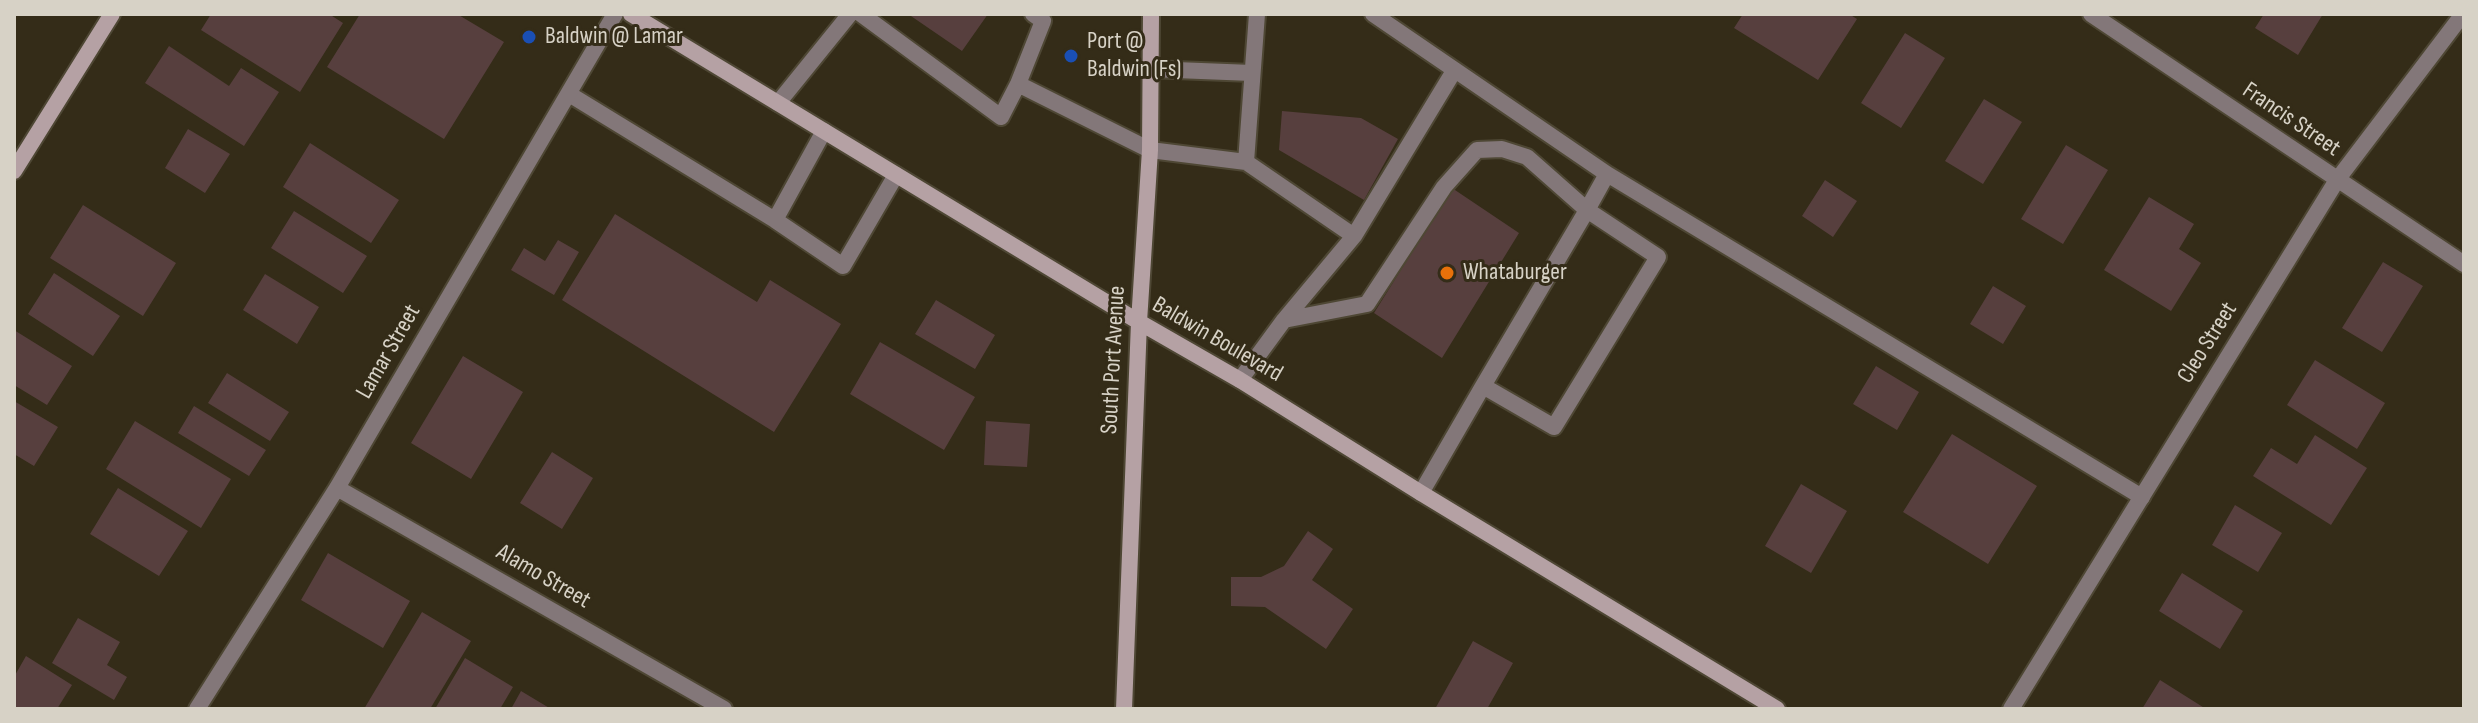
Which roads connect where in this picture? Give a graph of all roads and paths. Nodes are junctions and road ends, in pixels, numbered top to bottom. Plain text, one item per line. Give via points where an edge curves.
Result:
1 (112, 14) edge
2 (615, 14) edge
3 (631, 14) edge
4 (850, 14) edge
5 (861, 14) edge
6 (1151, 14) edge
7 (1257, 14) edge
8 (1373, 14) edge
9 (2091, 14) edge
10 (2463, 14) edge
11 (1038, 18) edge
12 (1150, 69) junction
13 (1454, 71) junction
14 (1252, 73) junction
15 (1018, 84) junction
16 (569, 94) junction
17 (778, 103) junction
18 (824, 131) junction
19 (1150, 150) junction
20 (1246, 162) junction
21 (14, 171) edge
22 (1607, 174) junction
23 (896, 175) junction
24 (2337, 180) junction
25 (1587, 210) junction
26 (775, 220) junction
27 (1354, 236) junction
28 (2464, 264) edge
29 (1284, 320) junction
30 (1139, 322) junction
31 (1240, 380) junction
32 (1483, 386) junction
33 (337, 488) junction
34 (1421, 493) junction
35 (2142, 497) junction
36 (197, 709) edge
37 (724, 709) edge
38 (1124, 709) edge
39 (1777, 709) edge
40 (2011, 709) edge

1 - 21 main road
2 - 16 street, Lamar Street
3 - 17 main road, Baldwin Boulevard
4 - 17 street
5 - 15 street via 1001,117
6 - 12 main road, South Port Avenue
7 - 14 street
8 - 13 street
9 - 24 street, Francis Street
10 - 24 street, Cleo Street
11 - 15 street
12 - 14 street
12 - 19 main road, South Port Avenue
13 - 22 street
13 - 27 street
14 - 20 street
15 - 19 street
16 - 26 street
16 - 33 street, Lamar Street
17 - 18 main road, Baldwin Boulevard
18 - 23 main road, Baldwin Boulevard
18 - 26 street
19 - 20 street
19 - 30 main road, South Port Avenue
20 - 27 street
22 - 25 street
22 - 35 street
23 - 26 street via 843,266
23 - 30 main road, Baldwin Boulevard
24 - 28 street, Francis Street
24 - 35 street, Cleo Street
25 - 29 street via 1527,157 1502,149 1477,150 1444,187 1367,304
25 - 32 street
25 - 32 street via 1658,257 1554,427
27 - 29 street
29 - 31 street
30 - 31 main road, Baldwin Boulevard
30 - 38 main road, South Port Avenue
31 - 34 main road, Baldwin Boulevard
32 - 34 street
33 - 36 street, Lamar Street
33 - 37 street, Alamo Street
34 - 39 main road, Baldwin Boulevard
35 - 40 street, Cleo Street

